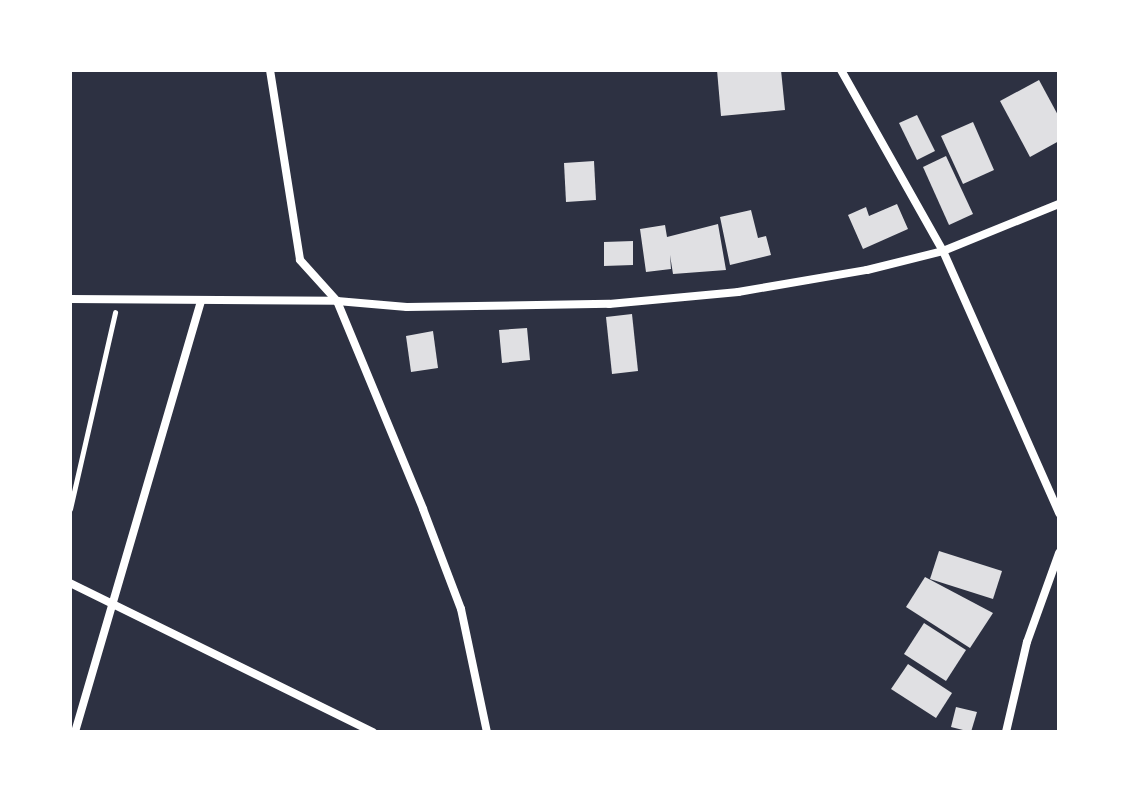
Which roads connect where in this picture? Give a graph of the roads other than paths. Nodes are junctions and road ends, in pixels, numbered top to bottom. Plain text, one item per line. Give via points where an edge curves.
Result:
1 (270, 70) edge
2 (841, 70) edge
3 (1059, 204) edge
4 (943, 251) junction
5 (70, 299) edge
6 (201, 300) junction
7 (337, 301) junction
8 (1059, 513) edge
9 (1059, 553) edge
10 (70, 583) edge
11 (113, 603) junction
12 (75, 732) edge
13 (373, 732) edge
14 (487, 732) edge
15 (1006, 732) edge

1 - 7 street via 300,260
2 - 4 street
3 - 4 street
4 - 7 street via 738,292 609,304 407,307
4 - 8 street
5 - 6 street
6 - 7 street
6 - 11 street
7 - 14 street via 461,609
9 - 15 street via 1027,642
10 - 11 street
11 - 12 street
11 - 13 street

